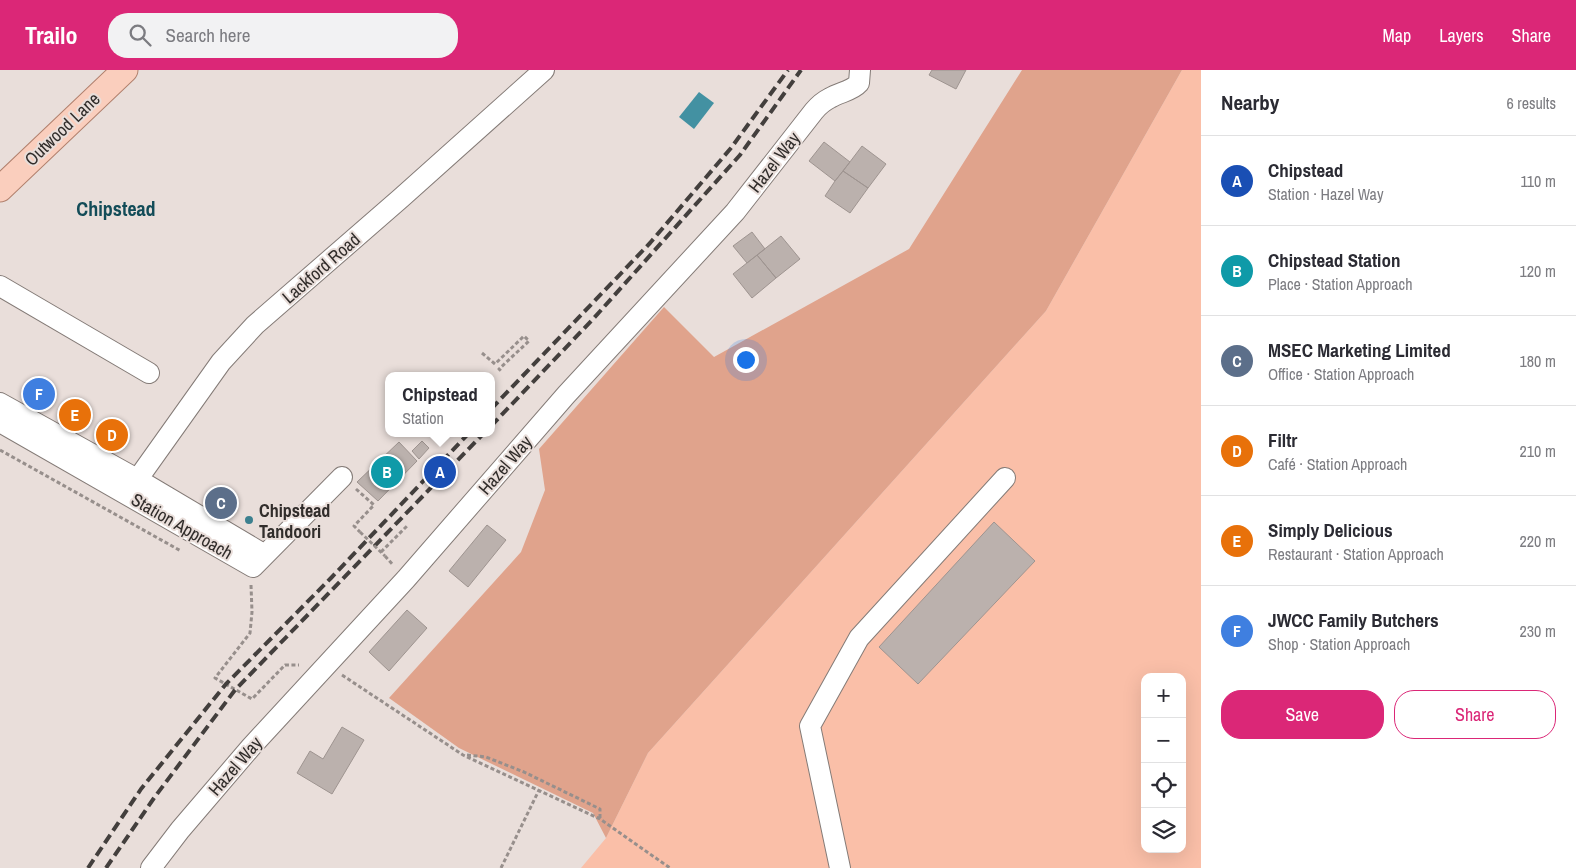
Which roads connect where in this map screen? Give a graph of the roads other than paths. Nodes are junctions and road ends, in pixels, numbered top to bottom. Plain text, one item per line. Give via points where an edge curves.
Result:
1 (125, 70) edge
2 (544, 70) edge
3 (860, 70) edge
4 (0, 189) edge
5 (0, 286) edge
6 (149, 373) dead end
7 (0, 403) edge
8 (0, 422) edge
9 (342, 477) dead end
10 (1006, 478) dead end
11 (132, 486) junction
12 (151, 868) edge
13 (840, 868) edge

1 - 4 main road, Outwood Lane
2 - 11 street, Lackford Road via 255,326 221,362
3 - 12 street, Hazel Way via 860,83 831,97 814,111 735,212 566,395 406,579 251,747
5 - 6 street
7 - 11 street
8 - 11 street, Station Approach
9 - 11 street, Station Approach via 259,561
10 - 13 street via 860,638 810,726

